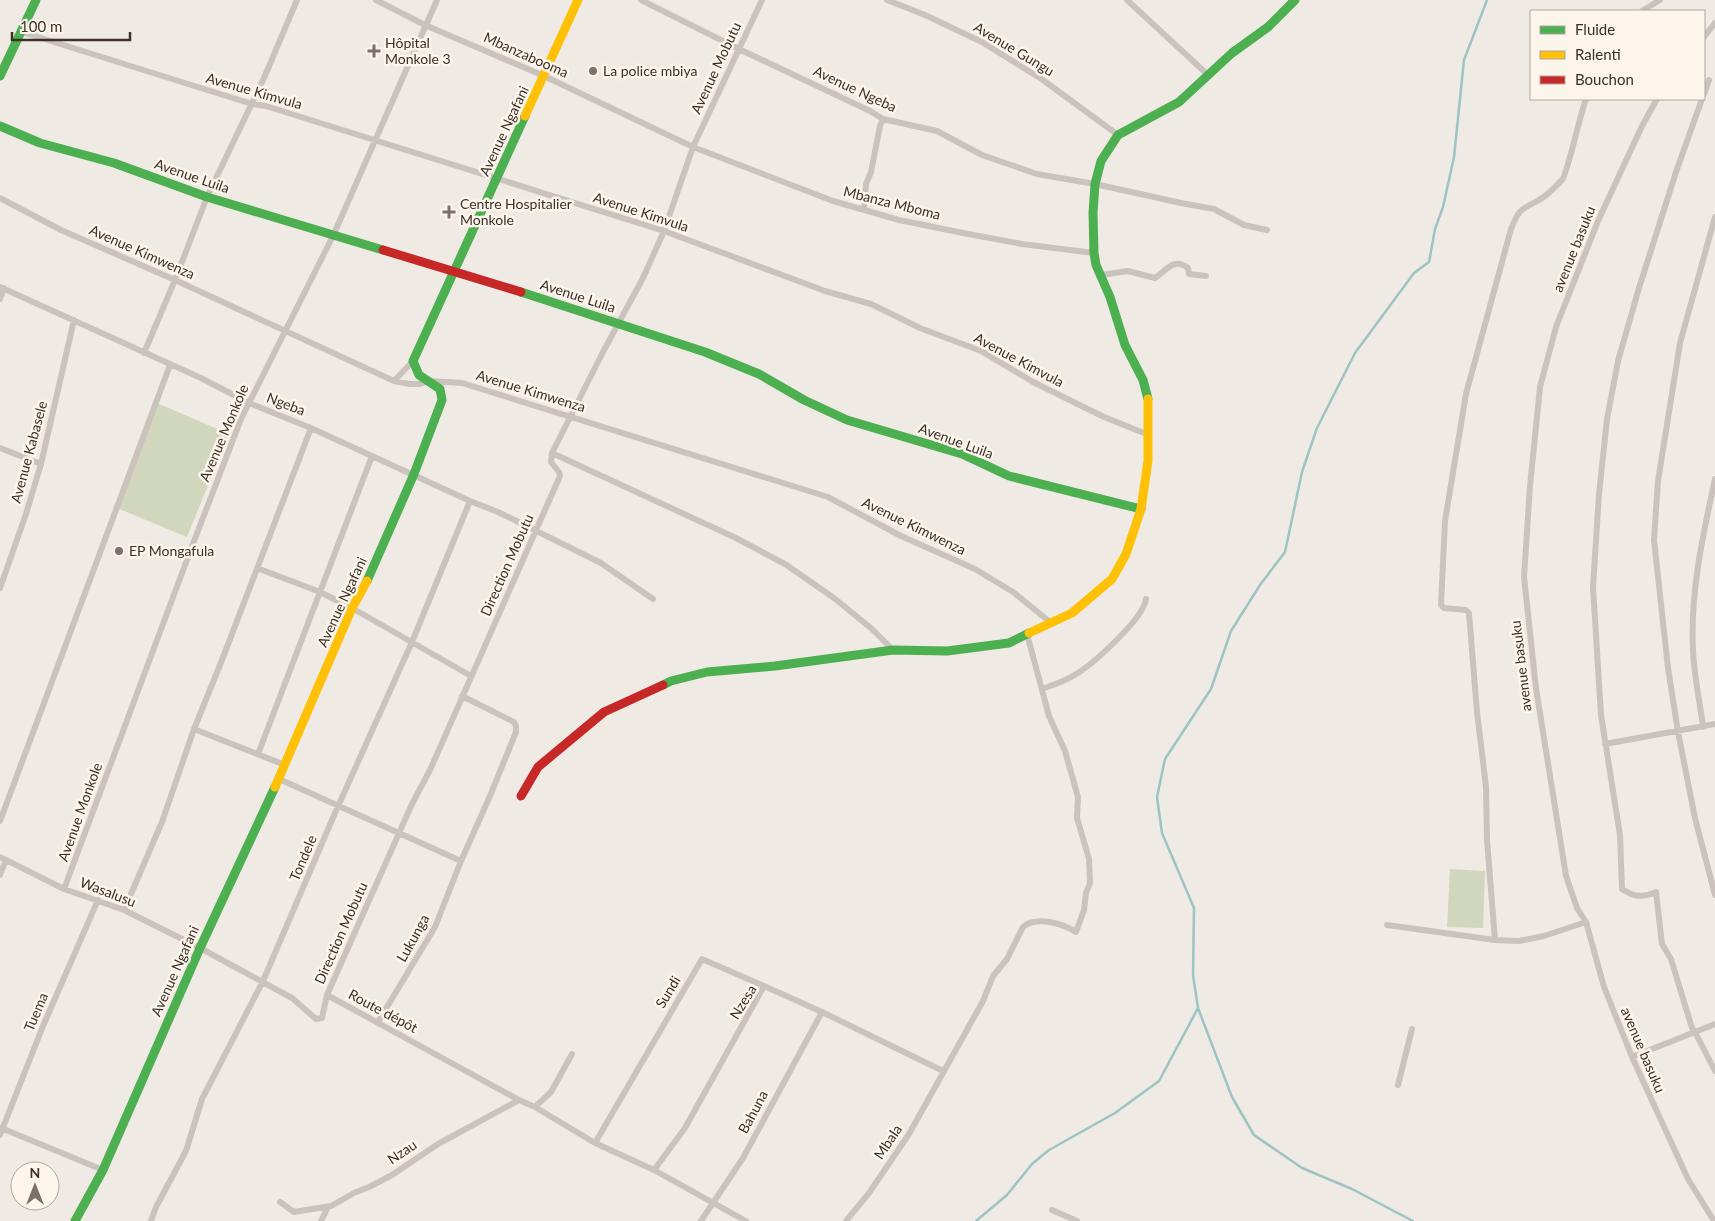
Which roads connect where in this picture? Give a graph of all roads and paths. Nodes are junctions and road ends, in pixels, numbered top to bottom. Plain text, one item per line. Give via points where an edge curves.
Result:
1 (36, 0) edge
2 (297, 0) edge
3 (376, 0) edge
4 (437, 0) edge
5 (578, 0) edge
6 (641, 0) edge
7 (762, 0) edge
8 (887, 0) edge
9 (1127, 0) edge
10 (1295, 0) edge
11 (1660, 0) edge
12 (1644, 10) edge
13 (1715, 23) edge
14 (426, 24) junction
15 (22, 32) junction
16 (1705, 36) edge
17 (739, 49) junction
18 (1208, 74) junction
19 (0, 76) edge
20 (544, 76) junction
21 (1586, 100) edge
22 (1656, 100) edge
23 (1702, 100) edge
24 (252, 104) junction
25 (884, 119) junction
26 (0, 126) edge
27 (1118, 135) junction
28 (376, 141) junction
29 (693, 147) junction
30 (496, 179) junction
31 (1096, 184) junction
32 (207, 197) junction
33 (0, 198) edge
34 (864, 209) junction
35 (1715, 217) edge
36 (1267, 230) dead end
37 (664, 231) junction
38 (333, 236) junction
39 (1094, 254) junction
40 (455, 271) junction
41 (1101, 275) junction
42 (1206, 276) dead end
43 (176, 280) junction
44 (2, 288) edge
45 (0, 299) edge
46 (74, 320) junction
47 (619, 324) junction
48 (286, 332) junction
49 (144, 354) junction
50 (413, 361) junction
51 (170, 365) junction
52 (394, 381) junction
53 (430, 381) junction
54 (249, 403) junction
55 (571, 415) junction
56 (311, 428) junction
57 (1149, 434) junction
58 (0, 448) edge
59 (552, 453) junction
60 (372, 456) junction
61 (40, 464) junction
62 (414, 474) junction
63 (1715, 479) edge
64 (470, 501) junction
65 (1141, 509) junction
66 (536, 531) junction
67 (257, 568) junction
68 (0, 588) edge
69 (320, 592) junction
70 (1146, 599) dead end
71 (653, 600) dead end
72 (352, 608) junction
73 (1050, 622) junction
74 (1027, 634) junction
75 (412, 642) junction
76 (893, 650) junction
77 (471, 676) junction
78 (1042, 690) junction
79 (462, 696) junction
80 (1715, 724) edge
81 (1703, 727) junction
82 (194, 729) junction
83 (1678, 732) junction
84 (1605, 744) junction
85 (258, 754) junction
86 (285, 765) junction
87 (279, 779) junction
88 (521, 796) dead end
89 (339, 806) junction
90 (0, 821) edge
91 (400, 834) junction
92 (3, 859) edge
93 (461, 861) junction
94 (0, 874) edge
95 (64, 889) junction
96 (1715, 895) edge
97 (98, 900) junction
98 (124, 910) junction
99 (1586, 922) junction
100 (1387, 925) dead end
101 (1495, 940) junction
102 (200, 948) junction
103 (263, 981) junction
104 (764, 986) junction
105 (327, 995) junction
106 (822, 1012) junction
107 (378, 1022) junction
108 (1715, 1024) edge
109 (1412, 1029) dead end
110 (1695, 1032) junction
111 (572, 1054) dead end
112 (1632, 1057) junction
113 (943, 1071) junction
114 (1715, 1071) edge
115 (1398, 1086) dead end
116 (519, 1100) junction
117 (535, 1107) junction
118 (2, 1128) edge
119 (0, 1135) edge
120 (595, 1142) junction
121 (103, 1170) junction
122 (654, 1170) junction
123 (280, 1202) dead end
124 (713, 1204) junction
125 (328, 1207) junction
126 (1052, 1210) dead end
127 (1064, 1219) edge
128 (75, 1221) edge
129 (150, 1221) edge
130 (321, 1221) edge
131 (701, 1221) edge
132 (746, 1221) edge
133 (846, 1221) edge
134 (1077, 1221) edge
135 (1714, 1221) edge

1 - 15 main road
2 - 24 street
3 - 14 street, Mbanzabooma
4 - 14 street, Avenue Monkole
5 - 20 main road, Avenue Ngafani
6 - 17 street, Avenue Ngeba
7 - 17 street, Avenue Mobutu
8 - 27 street, Avenue Gungu via 982,42 1043,80
9 - 18 street
10 - 18 main road via 1268,27
11 - 12 street
13 - 16 street
14 - 20 street, Mbanzabooma
14 - 28 street, Avenue Monkole
15 - 19 main road
15 - 24 street, Avenue Kimvula
17 - 25 street, Avenue Ngeba
17 - 29 street, Avenue Mobutu
18 - 27 main road via 1179,102
20 - 29 street, Mbanzabooma
20 - 30 main road, Avenue Ngafani
21 - 101 street via 1563,179 1541,199 1521,209 1512,229 1466,394 1446,521 1441,605 1469,613 1486,787
22 - 99 street, avenue basuku via 1598,221 1556,326 1540,387 1530,486 1524,577 1536,688 1563,864 1577,908
23 - 84 street via 1639,288 1618,361 1607,420 1598,494 1593,587
24 - 28 street, Avenue Kimvula
24 - 32 street
25 - 31 street, Avenue Ngeba via 937,131 982,156 1037,174
25 - 34 street via 866,184
26 - 32 main road, Avenue Luila via 40,143 114,163
27 - 31 main road via 1101,160
28 - 30 street, Avenue Kimvula
28 - 38 street, Avenue Monkole
29 - 34 street, Mbanza Mboma via 832,201
29 - 37 street
30 - 37 street, Avenue Kimvula
30 - 40 main road, Avenue Ngafani
31 - 36 street, Avenue Ngeba via 1214,209 1244,225
31 - 39 main road
32 - 38 main road, Avenue Luila
32 - 43 street
33 - 43 street, Avenue Kimwenza via 62,230
34 - 39 street, Mbanza Mboma via 963,233
35 - 83 street via 1680,343 1657,491 1654,546
37 - 47 street
37 - 57 street, Avenue Kimvula via 825,291 871,304 920,328 981,351 1033,382 1104,417
38 - 40 main road, Avenue Luila
38 - 48 street, Avenue Monkole
39 - 41 main road
40 - 47 main road, Avenue Luila
40 - 50 main road, Avenue Ngafani
41 - 42 street via 1128,271 1155,278 1174,264 1182,263 1189,274
41 - 57 main road via 1125,345 1143,380 1149,404
43 - 48 street, Avenue Kimwenza
43 - 49 street
44 - 45 street
44 - 46 street, Ngeba
46 - 49 street, Ngeba
46 - 61 street, Avenue Kabasele
47 - 55 street
47 - 65 main road, Avenue Luila via 714,355 759,374 847,420 962,454 1009,476
48 - 52 street, Avenue Kimwenza
48 - 54 street, Avenue Monkole
49 - 51 street, Ngeba
50 - 52 street
50 - 53 main road, Avenue Ngafani via 419,375
51 - 54 street, Ngeba
51 - 90 street
52 - 53 street, Avenue Kimwenza via 410,384
53 - 55 street, Avenue Kimwenza via 462,383
53 - 62 main road, Avenue Ngafani via 440,389 442,404
54 - 56 street, Ngeba
54 - 95 street, Avenue Monkole
55 - 59 street
55 - 73 street, Avenue Kimwenza via 828,497 901,536 975,568 1013,592
56 - 60 street, Ngeba
56 - 67 street
57 - 65 main road
58 - 61 street
59 - 66 street, Direction Mobutu via 551,462 560,476
59 - 76 street via 785,564 834,598
60 - 62 street, Ngeba
60 - 69 street
61 - 68 street, Avenue Kabasele
62 - 64 street, Ngeba
62 - 72 main road, Avenue Ngafani via 372,572
63 - 81 street via 1694,599 1693,651
64 - 66 street, Ngeba
64 - 75 street, Tondele
65 - 73 main road via 1126,554 1112,579 1072,613
66 - 71 street, Ngeba via 601,563
66 - 77 street, Direction Mobutu
67 - 69 street
67 - 82 street
69 - 72 street
69 - 85 street
70 - 78 street via 1143,609 1130,626 1081,672
72 - 75 street
72 - 86 main road, Avenue Ngafani
73 - 74 main road
74 - 76 main road via 1008,643 956,650
74 - 78 street
75 - 77 street
75 - 89 street, Tondele
76 - 88 main road via 707,672 671,681 604,712 538,767
77 - 79 street, Direction Mobutu
78 - 113 street, Mbala via 1078,797 1077,818 1089,859 1091,879 1084,910 1076,932 1066,926 1039,921 1023,927
79 - 91 street, Direction Mobutu
79 - 93 street, Lukunga via 514,722 516,732
80 - 81 street
81 - 83 street
82 - 85 street
82 - 98 street via 162,822
83 - 84 street
83 - 96 street
84 - 110 street via 1620,835 1622,889 1636,896 1656,892 1662,944 1671,960 1688,1020
85 - 86 street
86 - 87 main road, Avenue Ngafani
87 - 89 street
87 - 102 main road, Avenue Ngafani
89 - 91 street
89 - 103 street, Tondele
91 - 93 street
91 - 105 street, Direction Mobutu
92 - 94 street, Wasalusu
92 - 95 street, Wasalusu
93 - 107 street, Lukunga via 435,927
95 - 97 street, Wasalusu
97 - 98 street, Wasalusu
97 - 118 street, Tuema
98 - 102 street, Wasalusu
99 - 101 street via 1519,941
99 - 112 street, avenue basuku via 1604,987
100 - 101 street
102 - 103 street, Route dépôt
102 - 121 main road, Avenue Ngafani
103 - 105 street, Route dépôt via 292,998 316,1019 322,1018
103 - 129 street, Tondele via 202,1099 186,1151
104 - 106 street, Nzesa
104 - 120 street, Sundi via 702,959
104 - 122 street, Nzesa via 685,1128
105 - 107 street, Route dépôt
106 - 113 street, Nzesa
106 - 124 street, Bahuna via 743,1158
107 - 116 street, Route dépôt
108 - 110 street
109 - 115 street
110 - 112 street
110 - 114 street
111 - 117 street via 551,1092
112 - 135 street, avenue basuku via 1688,1179
113 - 133 street, Mbala via 909,1134
116 - 117 street
116 - 125 street, Nzau via 438,1144 369,1188 354,1192
117 - 120 street
118 - 119 street, Tuema
118 - 121 street
120 - 122 street
121 - 128 main road, Avenue Ngafani
122 - 124 street
123 - 125 street, Nzau via 294,1212
124 - 131 street, Bahuna
124 - 132 street
125 - 130 street
126 - 127 street
127 - 134 street

